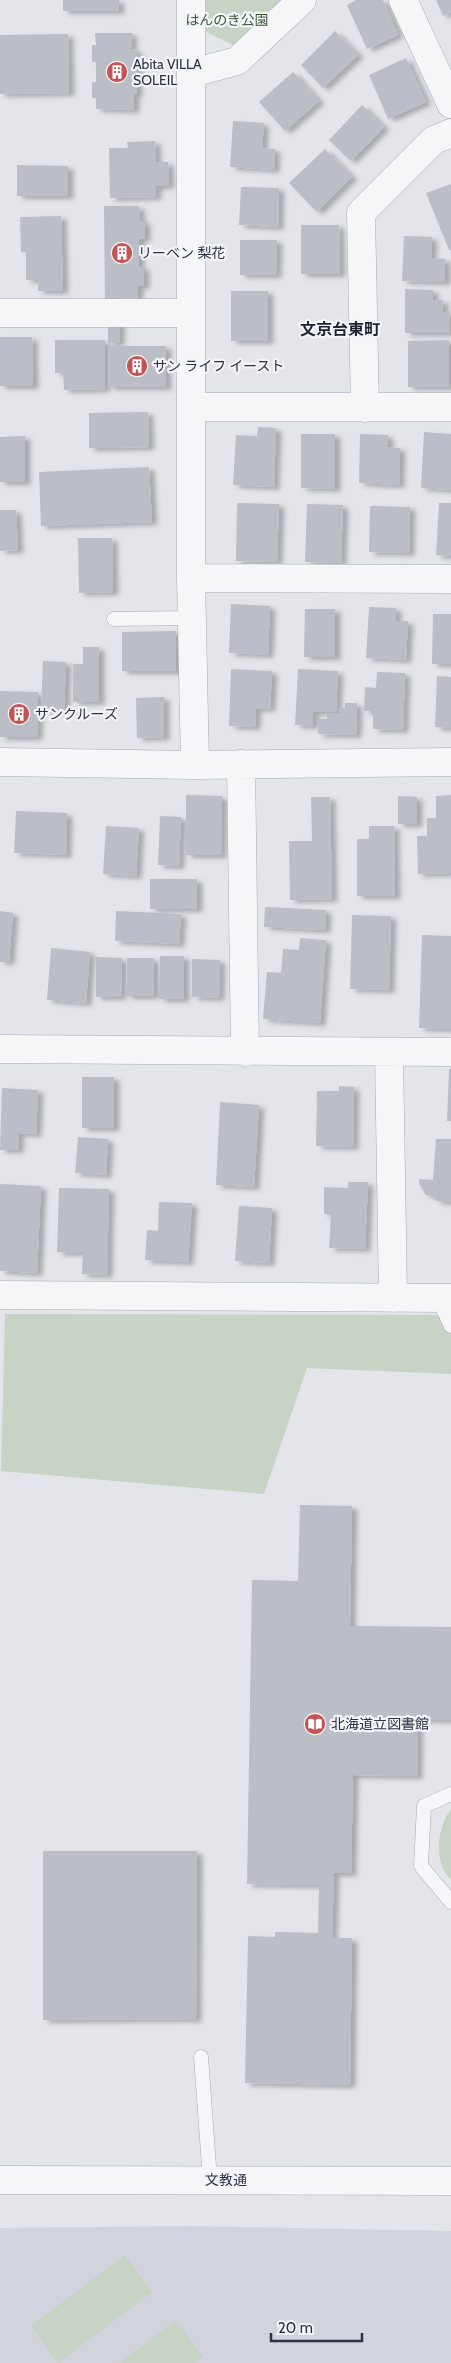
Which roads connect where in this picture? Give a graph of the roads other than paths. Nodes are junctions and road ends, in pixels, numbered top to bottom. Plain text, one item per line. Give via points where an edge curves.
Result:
1 (191, 0) edge
2 (302, 0) edge
3 (403, 0) edge
4 (192, 73) junction
5 (451, 104) edge
6 (451, 133) edge
7 (191, 313) junction
8 (0, 314) edge
9 (191, 407) junction
10 (451, 407) edge
11 (365, 408) junction
12 (191, 578) junction
13 (451, 580) edge
14 (192, 618) junction
15 (114, 619) dead end
16 (0, 762) edge
17 (451, 762) edge
18 (241, 764) junction
19 (195, 765) junction
20 (0, 1049) edge
21 (245, 1052) junction
22 (451, 1052) edge
23 (389, 1053) junction
24 (0, 1295) edge
25 (393, 1298) junction
26 (444, 1298) edge
27 (451, 1326) edge
28 (451, 1794) edge
29 (451, 1902) edge
30 (201, 2057) dead end
31 (0, 2180) edge
32 (210, 2180) junction
33 (451, 2181) edge

1 - 4 street
2 - 4 street via 237,61
3 - 5 street
4 - 7 street
6 - 11 street via 434,140 361,213
7 - 8 street
7 - 9 street
9 - 11 street
9 - 12 street
10 - 11 street
12 - 13 street
12 - 14 street
14 - 15 lane
14 - 19 street
16 - 19 street
17 - 18 street
18 - 19 street
18 - 21 street
20 - 21 street
21 - 23 street
22 - 23 street
23 - 25 street
24 - 25 street
25 - 26 street
26 - 27 lane
28 - 29 lane via 424,1806 421,1866
30 - 32 lane
31 - 32 street, 文教通
32 - 33 street, 文教通

